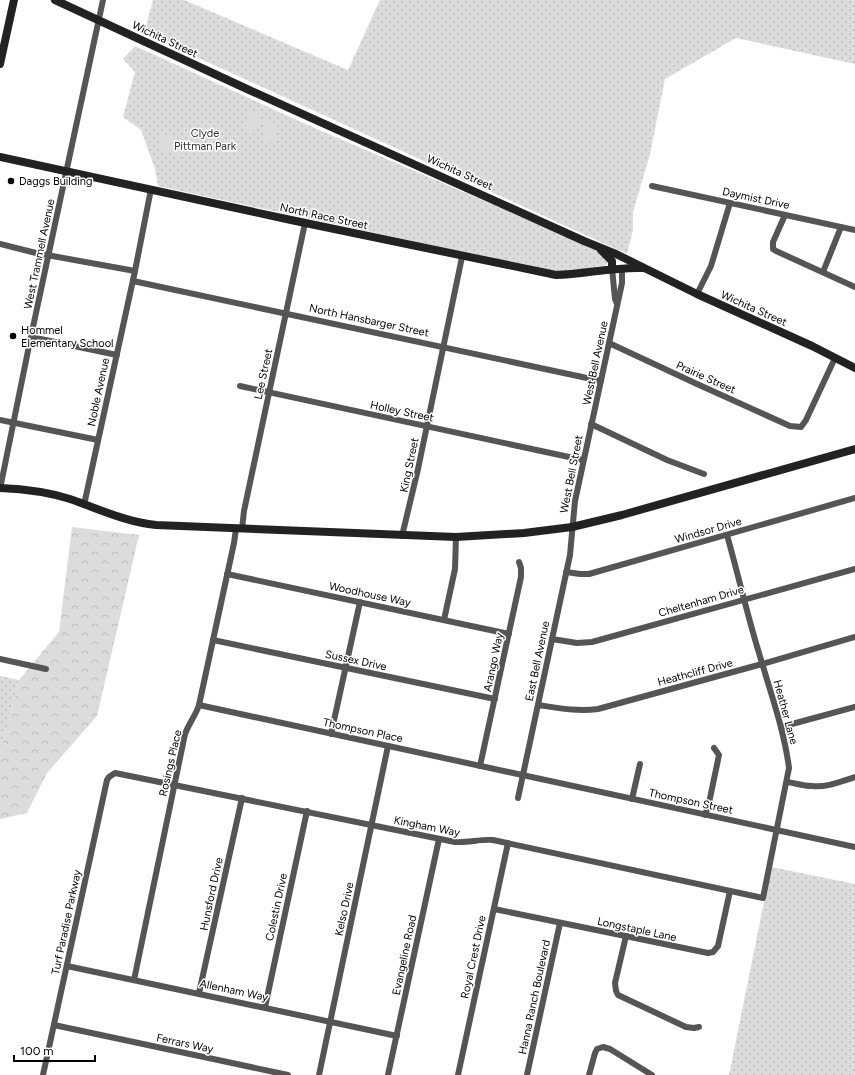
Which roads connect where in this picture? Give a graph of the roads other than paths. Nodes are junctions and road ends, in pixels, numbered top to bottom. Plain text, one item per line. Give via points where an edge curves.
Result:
1 (14, 0) edge
2 (55, 0) edge
3 (103, 0) edge
4 (99, 20) junction
5 (1, 59) edge
6 (0, 157) edge
7 (67, 172) junction
8 (652, 186) dead end
9 (151, 189) junction
10 (730, 203) junction
11 (785, 215) junction
12 (305, 223) junction
13 (841, 227) junction
14 (855, 230) edge
15 (0, 244) edge
16 (596, 246) junction
17 (616, 254) junction
18 (48, 255) junction
19 (462, 257) junction
20 (612, 268) junction
21 (622, 268) junction
22 (645, 268) junction
23 (135, 271) junction
24 (823, 272) junction
25 (133, 281) junction
26 (855, 287) edge
27 (697, 294) junction
28 (618, 305) junction
29 (286, 313) junction
30 (31, 337) junction
31 (609, 342) junction
32 (443, 346) junction
33 (117, 355) junction
34 (835, 358) junction
35 (855, 368) edge
36 (601, 380) junction
37 (240, 386) dead end
38 (269, 392) junction
39 (0, 420) edge
40 (13, 423) junction
41 (591, 424) junction
42 (427, 427) junction
43 (98, 440) junction
44 (855, 450) edge
45 (583, 460) junction
46 (704, 474) dead end
47 (0, 488) edge
48 (855, 498) edge
49 (84, 505) junction
50 (572, 527) junction
51 (239, 529) junction
52 (727, 535) junction
53 (402, 536) junction
54 (456, 537) junction
55 (519, 562) dead end
56 (855, 569) edge
57 (566, 572) junction
58 (228, 574) junction
59 (745, 599) junction
60 (360, 602) junction
61 (444, 620) junction
62 (509, 634) junction
63 (855, 638) edge
64 (552, 639) junction
65 (213, 640) junction
66 (0, 659) edge
67 (762, 664) junction
68 (346, 668) junction
69 (46, 669) dead end
70 (495, 699) junction
71 (199, 704) junction
72 (538, 705) junction
73 (855, 706) edge
74 (781, 727) junction
75 (331, 734) junction
76 (388, 746) junction
77 (714, 748) dead end
78 (640, 764) dead end
79 (480, 766) junction
80 (112, 774) joint
81 (523, 776) junction
82 (855, 777) edge
83 (787, 782) junction
84 (175, 784) junction
85 (242, 798) junction
86 (518, 798) dead end
87 (632, 799) junction
88 (307, 812) junction
89 (705, 815) junction
90 (372, 825) junction
91 (776, 830) junction
92 (439, 839) junction
93 (508, 843) junction
94 (855, 847) edge
95 (730, 891) junction
96 (763, 898) joint
97 (494, 909) junction
98 (560, 923) junction
99 (626, 936) junction
100 (67, 966) junction
101 (134, 980) junction
102 (199, 993) junction
103 (265, 1007) junction
104 (330, 1021) junction
105 (54, 1025) junction
106 (699, 1028) dead end
107 (397, 1036) junction
108 (649, 1074) edge
109 (43, 1075) edge
110 (288, 1075) edge
111 (319, 1075) edge
112 (388, 1075) edge
113 (458, 1075) edge
114 (527, 1075) edge
115 (589, 1075) edge

1 - 5 street
2 - 4 street, Wichita Street
3 - 4 street, West Trammell Avenue
4 - 7 street, West Trammell Avenue
4 - 16 street, Wichita Street
6 - 7 street, North Race Street
7 - 9 street, North Race Street
7 - 18 street, West Trammell Avenue
8 - 10 street, Daymist Drive
9 - 12 street, North Race Street
9 - 23 street, Noble Avenue
10 - 11 street, Daymist Drive
10 - 27 street via 711,266
11 - 13 street, Daymist Drive
11 - 24 street via 772,247
12 - 19 street, North Race Street
12 - 29 street, Lee Street
13 - 14 street, Daymist Drive
13 - 24 street
15 - 18 street
16 - 17 street, Wichita Street
16 - 20 street via 612,261
17 - 21 street
17 - 22 street, Wichita Street
18 - 23 street
18 - 30 street, West Trammell Avenue
19 - 20 street, North Race Street via 556,275
19 - 32 street, King Street
20 - 21 street, North Race Street
20 - 28 street, West Bell Avenue via 615,299
21 - 22 street, North Race Street
21 - 28 street, West Bell Avenue
22 - 27 street, Wichita Street
23 - 25 street, Noble Avenue
24 - 26 street
25 - 29 street, North Hansbarger Street
25 - 33 street, Noble Avenue
27 - 34 street, Wichita Street
28 - 31 street, West Bell Avenue
29 - 32 street, North Hansbarger Street
29 - 38 street, Lee Street
30 - 33 street
30 - 40 street, West Trammell Avenue
31 - 34 street, Prairie Street via 797,428 806,420
31 - 36 street, West Bell Avenue
32 - 36 street, North Hansbarger Street
32 - 42 street, King Street
33 - 43 street, Noble Avenue
34 - 35 street, Wichita Street
36 - 41 street, West Bell Avenue
37 - 38 street, Holley Street
38 - 42 street, Holley Street
38 - 51 street, Lee Street
39 - 40 street
40 - 43 street
40 - 47 street, West Trammell Avenue
41 - 45 street, West Bell Street
41 - 46 street via 667,460
42 - 45 street, Holley Street
42 - 53 street, King Street
43 - 49 street, Noble Avenue
44 - 50 street
45 - 50 street, West Bell Street
47 - 49 street via 38,492 71,499
48 - 52 street, Windsor Drive
49 - 51 street via 140,524
50 - 54 street
50 - 57 street, East Bell Avenue
51 - 53 street
51 - 58 street, Rosings Place
52 - 57 street, Windsor Drive via 589,574
52 - 59 street, Heather Lane
53 - 54 street
54 - 61 street via 455,569
55 - 62 street, Arango Way via 521,577
56 - 59 street, Cheltenham Drive
57 - 64 street, East Bell Avenue
58 - 60 street, Woodhouse Way
58 - 65 street, Rosings Place
59 - 64 street, Cheltenham Drive via 592,642 576,643
59 - 67 street, Heather Lane
60 - 61 street, Woodhouse Way
60 - 68 street
61 - 62 street, Woodhouse Way
62 - 70 street, Arango Way
63 - 67 street, Heathcliff Drive
64 - 72 street, East Bell Avenue
65 - 68 street, Sussex Drive
65 - 71 street, Rosings Place
66 - 69 street
67 - 72 street, Heathcliff Drive via 598,709 587,711
67 - 74 street, Heather Lane
68 - 70 street, Sussex Drive
68 - 75 street
70 - 79 street, Arango Way
71 - 75 street, Thompson Place
71 - 84 street, Rosings Place via 185,734
72 - 81 street, East Bell Avenue
73 - 74 street
74 - 83 street, Heather Lane via 789,768
75 - 76 street, Thompson Place
76 - 79 street, Thompson Place
76 - 90 street, Kelso Drive
77 - 89 street via 718,755 717,765
78 - 87 street
79 - 81 street, Thompson Place
80 - 84 street, Kingham Way via 119,772
80 - 100 street, Turf Paradise Parkway via 107,780
81 - 86 street, East Bell Avenue
81 - 87 street, Thompson Street
82 - 83 street via 818,786
83 - 91 street, Heather Lane
84 - 85 street, Kingham Way
84 - 101 street, Rosings Place
85 - 88 street, Kingham Way
85 - 102 street, Hunsford Drive
87 - 89 street, Thompson Street
88 - 90 street, Kingham Way
88 - 103 street, Colestin Drive
89 - 91 street, Thompson Street
90 - 92 street, Kingham Way
90 - 104 street, Kelso Drive
91 - 94 street, Thompson Street
91 - 96 street, Heather Lane
92 - 93 street, Kingham Way via 462,843 486,840
92 - 107 street, Evangeline Road
93 - 95 street, Kingham Way
93 - 97 street, Royal Crest Drive
95 - 96 street, Kingham Way
95 - 99 street, Longstaple Lane via 718,946 713,952 704,953
97 - 98 street, Longstaple Lane
97 - 113 street, Royal Crest Drive
98 - 99 street, Longstaple Lane
98 - 114 street, Hanna Ranch Boulevard
99 - 106 street via 615,983 618,995 686,1027
100 - 101 street, Allenham Way
100 - 105 street, Turf Paradise Parkway
101 - 102 street, Allenham Way
102 - 103 street, Allenham Way
103 - 104 street, Allenham Way
104 - 107 street, Allenham Way
104 - 111 street, Kelso Drive
105 - 109 street, Turf Paradise Parkway
105 - 110 street, Ferrars Way
107 - 112 street, Evangeline Road
108 - 115 street via 603,1047 594,1053

